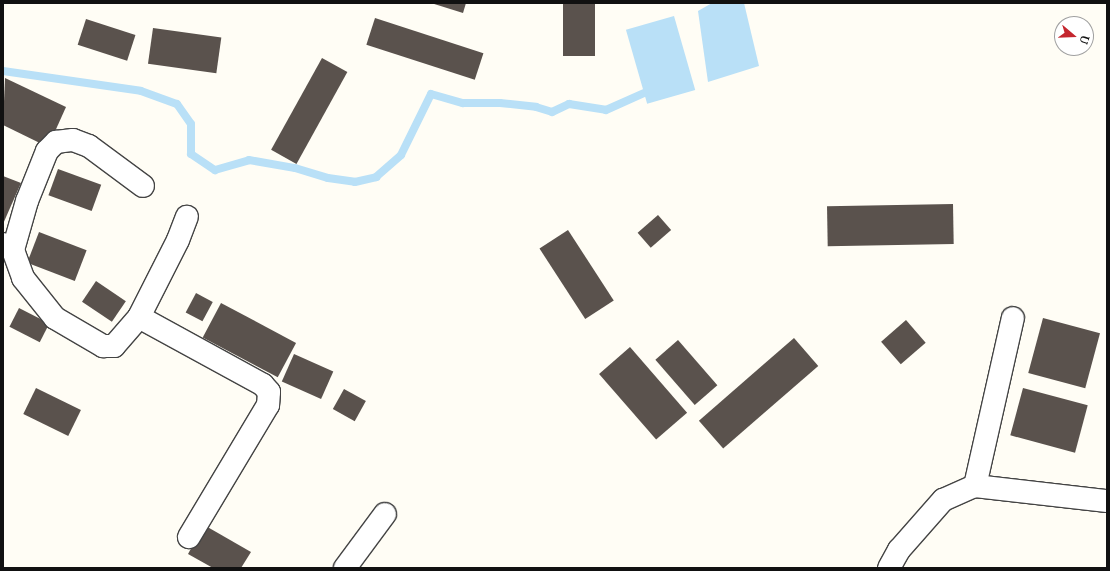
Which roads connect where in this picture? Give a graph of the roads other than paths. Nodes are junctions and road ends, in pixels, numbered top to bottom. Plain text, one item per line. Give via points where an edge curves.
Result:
1 (143, 186) dead end
2 (187, 217) dead end
3 (8, 247) edge
4 (139, 317) junction
5 (1013, 318) dead end
6 (975, 486) junction
7 (1107, 501) edge
8 (384, 514) dead end
9 (189, 537) dead end
10 (345, 568) edge
11 (889, 568) edge

1 - 3 street via 89,146 73,140 56,142 47,151
2 - 4 street
3 - 4 street via 23,278 55,318 103,346 114,346
4 - 9 street via 263,385 269,392 268,404
5 - 6 street
6 - 7 street
6 - 11 street via 943,500 899,550
8 - 10 street

